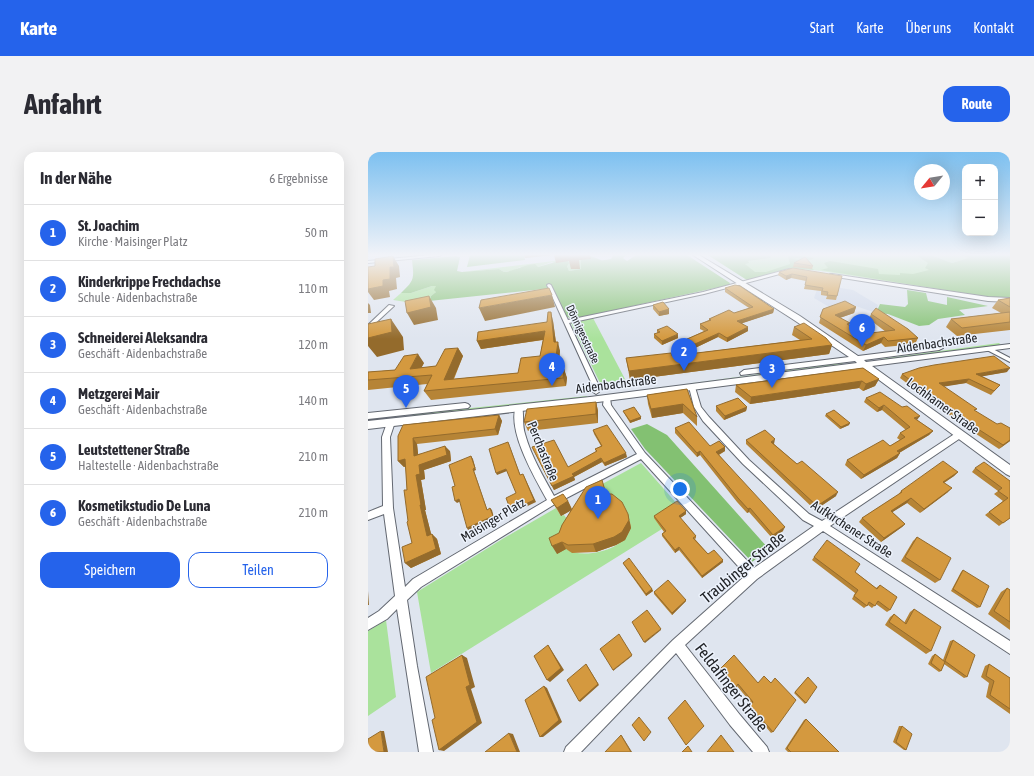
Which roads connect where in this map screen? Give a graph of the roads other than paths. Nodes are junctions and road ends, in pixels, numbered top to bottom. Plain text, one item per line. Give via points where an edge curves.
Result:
1 (742, 283) joint
2 (881, 283) edge
3 (549, 285) dead end
4 (1010, 300) edge
5 (391, 306) dead end
6 (566, 322) junction
7 (368, 328) edge
8 (1010, 340) edge
9 (1010, 346) edge
10 (989, 349) junction
11 (1010, 360) edge
12 (861, 362) junction
13 (692, 387) junction
14 (596, 392) junction
15 (607, 398) junction
16 (519, 408) junction
17 (368, 416) edge
18 (391, 422) junction
19 (368, 425) edge
20 (959, 435) junction
21 (642, 455) junction
22 (1010, 471) edge
23 (552, 501) junction
24 (388, 508) junction
25 (368, 516) edge
26 (823, 526) junction
27 (753, 575) junction
28 (401, 598) junction
29 (368, 624) edge
30 (677, 644) junction
31 (1010, 648) edge
32 (426, 752) edge
33 (571, 752) edge
34 (762, 752) edge

1 - 6 street
1 - 12 main road, Lochhamer Straße
2 - 4 street
3 - 6 street, Dönnigesstraße
5 - 7 street
6 - 14 street, Dönnigesstraße via 594,382
8 - 12 main road, Aidenbachstraße
9 - 10 main road, Aidenbachstraße
10 - 11 street
10 - 12 main road, Aidenbachstraße
12 - 13 main road, Aidenbachstraße
12 - 14 main road, Aidenbachstraße
12 - 20 main road, Lochhamer Straße
13 - 15 main road, Aidenbachstraße
13 - 26 street, Aufkirchener Straße via 698,407 706,419 746,462 806,517
14 - 17 main road, Aidenbachstraße
15 - 16 main road, Aidenbachstraße
15 - 21 street via 610,410
16 - 18 main road, Aidenbachstraße
16 - 23 street, Perchastraße via 519,429 536,473
18 - 19 main road, Aidenbachstraße
18 - 24 street via 386,437
20 - 22 main road, Lochhamer Straße
20 - 26 street, Traubinger Straße
21 - 23 street, Maisinger Platz
21 - 27 street
23 - 28 street, Maisinger Platz via 417,583
24 - 25 street
24 - 28 street
26 - 27 street, Traubinger Straße
26 - 31 street, Aufkirchener Straße
27 - 30 street, Traubinger Straße
28 - 29 street, Maisinger Platz via 383,615
28 - 32 street
30 - 33 street, Traubinger Straße
30 - 34 street, Feldafinger Straße

